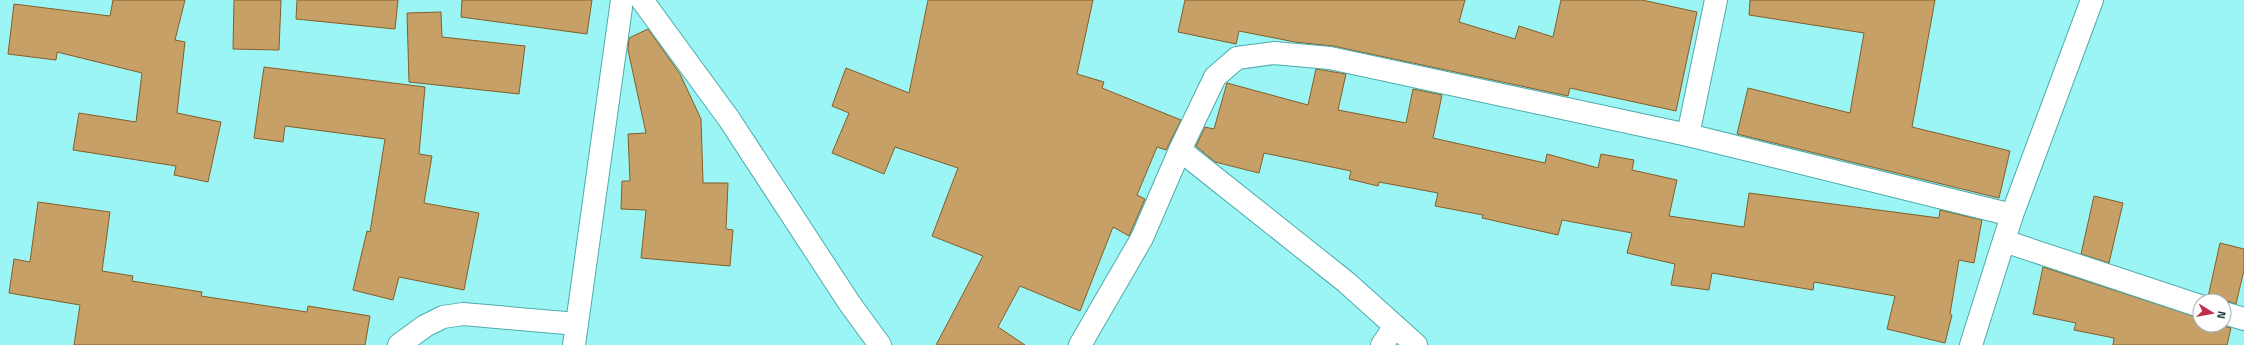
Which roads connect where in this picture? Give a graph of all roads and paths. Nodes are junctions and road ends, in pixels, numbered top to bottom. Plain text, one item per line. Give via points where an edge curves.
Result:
1 (622, 0) edge
2 (642, 0) edge
3 (1716, 0) edge
4 (2092, 0) edge
5 (1688, 135) junction
6 (1180, 150) junction
7 (2012, 215) junction
8 (2004, 241) junction
9 (2192, 303) edge
10 (2232, 315) edge
11 (2244, 319) edge
12 (577, 324) junction
13 (1395, 326) junction
14 (399, 345) edge
15 (574, 345) edge
16 (880, 345) edge
17 (1080, 345) edge
18 (1382, 345) edge
19 (1416, 345) edge
20 (1971, 345) edge

1 - 12 street
2 - 16 street via 729,119 850,304
3 - 5 street
4 - 7 street
5 - 6 street via 1330,58 1274,53 1237,58 1215,77
5 - 7 street
6 - 13 street via 1346,282
6 - 17 street via 1142,238
7 - 8 street
8 - 9 street
8 - 20 street
10 - 11 street
12 - 14 street via 463,314 443,317 425,326
12 - 15 street
13 - 18 street
13 - 19 street

